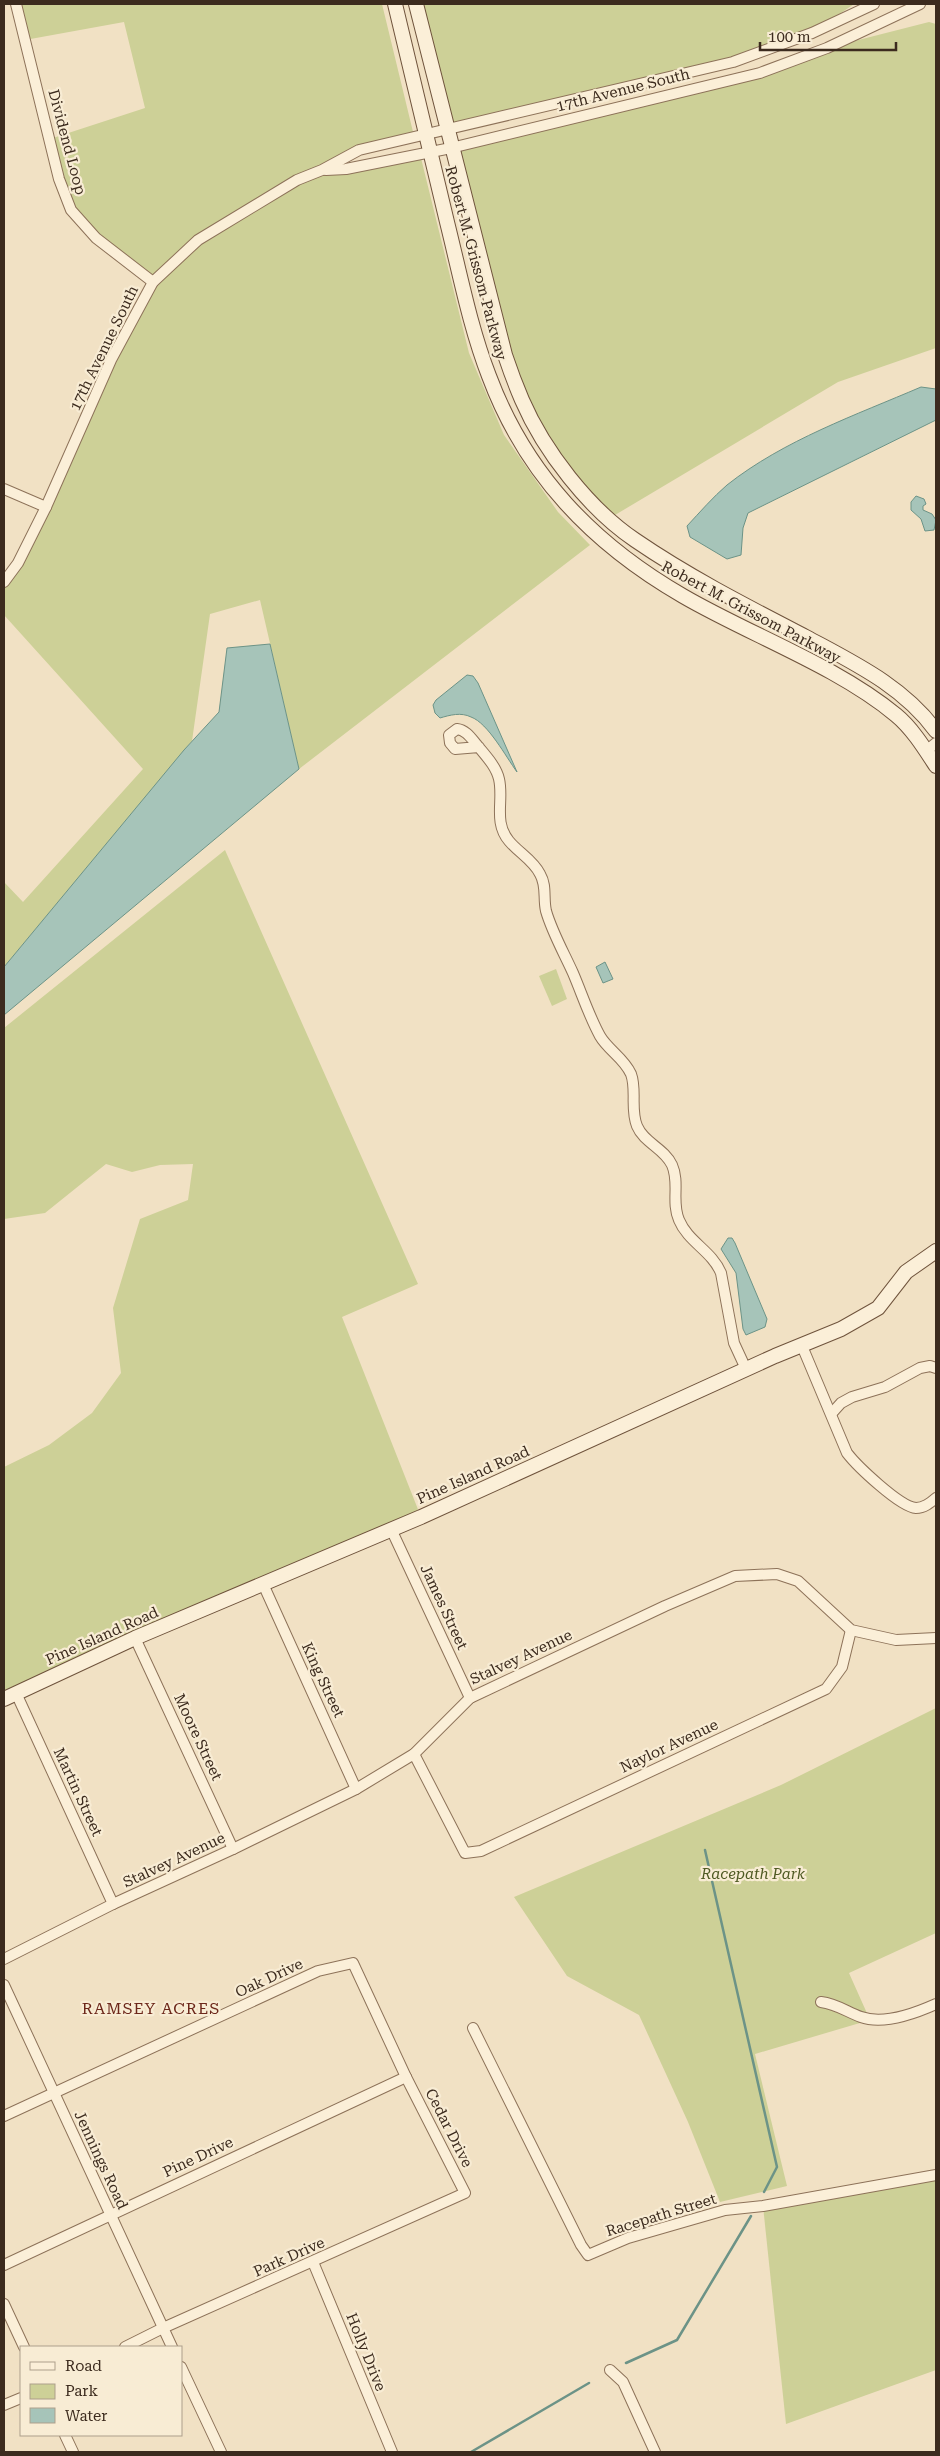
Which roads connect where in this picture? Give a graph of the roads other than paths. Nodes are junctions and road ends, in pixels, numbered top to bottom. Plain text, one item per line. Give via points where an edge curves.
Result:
1 (16, 4) edge
2 (394, 4) edge
3 (416, 4) edge
4 (874, 4) edge
5 (920, 4) edge
6 (704, 68) junction
7 (708, 85) junction
8 (447, 129) junction
9 (426, 133) junction
10 (451, 148) junction
11 (430, 152) junction
12 (322, 170) junction
13 (154, 282) junction
14 (4, 489) edge
15 (46, 507) junction
16 (4, 582) edge
17 (935, 726) edge
18 (916, 739) junction
19 (479, 747) dead end
20 (931, 747) edge
21 (936, 766) edge
22 (936, 1251) edge
23 (802, 1346) junction
24 (936, 1368) edge
25 (746, 1369) junction
26 (832, 1413) junction
27 (936, 1498) edge
28 (391, 1529) junction
29 (263, 1584) junction
30 (850, 1630) junction
31 (135, 1638) junction
32 (936, 1638) edge
33 (10, 1696) edge
34 (470, 1698) junction
35 (414, 1754) junction
36 (356, 1788) junction
37 (233, 1849) junction
38 (114, 1904) junction
39 (4, 1959) edge
40 (4, 1985) edge
41 (822, 2002) dead end
42 (936, 2004) edge
43 (473, 2028) dead end
44 (406, 2077) junction
45 (54, 2094) junction
46 (4, 2116) edge
47 (936, 2175) edge
48 (465, 2193) joint
49 (110, 2214) junction
50 (313, 2262) junction
51 (4, 2265) edge
52 (4, 2304) edge
53 (163, 2328) junction
54 (24, 2346) edge
55 (126, 2346) edge
56 (172, 2346) edge
57 (182, 2369) edge
58 (610, 2370) dead end
59 (20, 2398) edge
60 (4, 2405) edge
61 (65, 2436) edge
62 (73, 2452) edge
63 (221, 2452) edge
64 (392, 2452) edge
65 (655, 2452) edge

1 - 13 street, Dividend Loop via 59,179 71,210 96,238
2 - 9 main road, Robert M. Grissom Parkway
3 - 8 main road, Robert M. Grissom Parkway
4 - 6 street, 17th Avenue South via 778,47
5 - 7 street, 17th Avenue South via 827,48 760,72
6 - 7 street
6 - 8 street, 17th Avenue South
7 - 10 street, 17th Avenue South
8 - 9 street, 17th Avenue South
8 - 10 main road, Robert M. Grissom Parkway
9 - 11 main road, Robert M. Grissom Parkway
9 - 12 street, 17th Avenue South via 359,150
10 - 11 street, 17th Avenue South
10 - 17 main road, Robert M. Grissom Parkway via 505,355 522,401 542,437 575,483 634,540 722,592 875,674
11 - 12 street, 17th Avenue South via 346,170
11 - 18 main road, Robert M. Grissom Parkway via 470,316 489,377 513,429 555,492 588,528 623,558 683,596 848,682 897,716
12 - 13 street, 17th Avenue South via 297,180 198,240
13 - 15 street, 17th Avenue South via 111,360
14 - 15 street
15 - 16 street, 17th Avenue South via 18,564
17 - 18 street
18 - 20 main road, Robert M. Grissom Parkway
19 - 25 street via 500,780 503,831 539,872 546,910 600,1035 622,1059 631,1075 636,1125 672,1164 676,1211 681,1225 719,1268 734,1343
20 - 21 main road, Robert M. Grissom Parkway
22 - 23 main road, Pine Island Road via 906,1272 878,1308
23 - 25 main road, Pine Island Road
23 - 26 street
24 - 26 street via 920,1368 885,1387 852,1397
25 - 28 main road, Pine Island Road
26 - 27 street via 847,1453 859,1468 906,1505 916,1508
28 - 29 main road, Pine Island Road
28 - 34 street, James Street
29 - 31 main road, Pine Island Road
29 - 36 street, King Street
30 - 32 street via 896,1640
30 - 34 street, Stalvey Avenue via 798,1582 776,1574 735,1576
30 - 35 street, Naylor Avenue via 842,1667 826,1689 481,1851 465,1853
31 - 33 main road, Pine Island Road
31 - 37 street, Moore Street
33 - 38 street, Martin Street
34 - 35 street, Stalvey Avenue
35 - 36 street, Stalvey Avenue
36 - 37 street, Stalvey Avenue
37 - 38 street, Stalvey Avenue
38 - 39 street, Stalvey Avenue
40 - 45 street, Jennings Road
41 - 42 street via 836,2004 870,2020 917,2012
43 - 47 street, Racepath Street via 588,2255 628,2238 726,2210
44 - 45 street, Oak Drive via 353,1963 318,1971
44 - 48 street, Cedar Drive
44 - 49 street, Pine Drive
45 - 46 street, Oak Drive
45 - 49 street, Jennings Road
48 - 50 street, Park Drive
49 - 51 street, Pine Drive
49 - 53 street, Jennings Road
50 - 53 street, Park Drive
50 - 64 street, Holly Drive
52 - 54 street
53 - 55 street, Park Drive
53 - 56 street, Jennings Road
57 - 63 street
58 - 65 street via 623,2382
59 - 60 street
61 - 62 street

